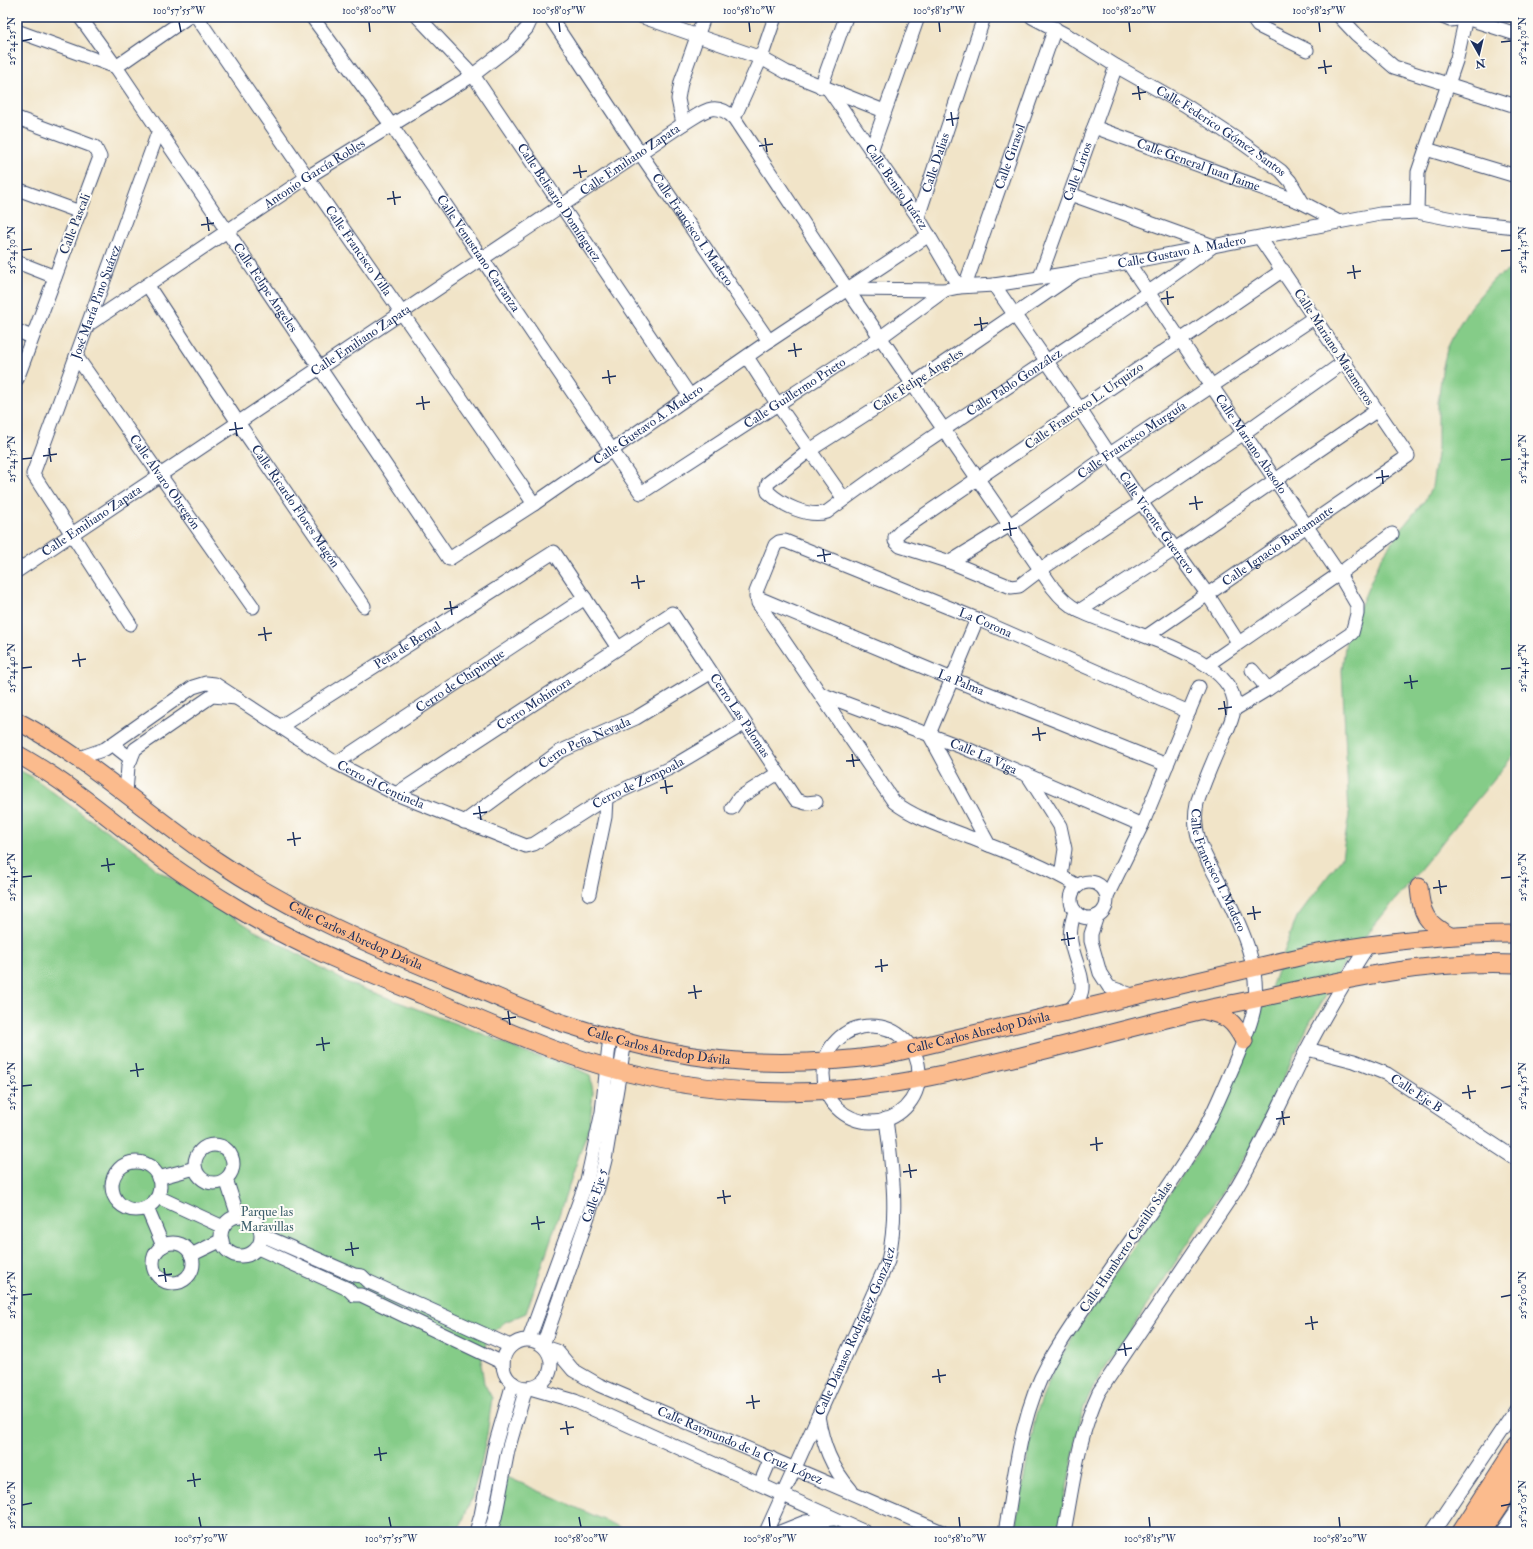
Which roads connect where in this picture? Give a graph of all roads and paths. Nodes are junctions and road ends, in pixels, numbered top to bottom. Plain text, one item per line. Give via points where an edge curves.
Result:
1 (80, 17) edge
2 (188, 17) edge
3 (197, 17) edge
4 (312, 17) edge
5 (418, 17) edge
6 (532, 17) edge
7 (550, 17) edge
8 (643, 17) edge
9 (704, 17) edge
10 (775, 17) edge
11 (846, 17) edge
12 (918, 17) edge
13 (984, 17) edge
14 (1032, 17) edge
15 (1256, 17) edge
16 (1340, 17) edge
17 (1443, 17) edge
18 (1466, 18) edge
19 (1055, 28) junction
20 (17, 31) edge
21 (1516, 34) edge
22 (698, 35) junction
23 (1307, 50) dead end
24 (761, 58) junction
25 (1116, 66) junction
26 (116, 67) junction
27 (473, 74) junction
28 (1448, 86) junction
29 (825, 88) junction
30 (1516, 106) edge
31 (884, 111) junction
32 (17, 118) edge
33 (734, 118) junction
34 (683, 124) junction
35 (392, 126) junction
36 (1094, 127) junction
37 (159, 130) junction
38 (1426, 148) junction
39 (871, 151) junction
40 (640, 153) junction
41 (1516, 176) edge
42 (306, 178) junction
43 (17, 189) edge
44 (1070, 194) junction
45 (1304, 203) junction
46 (560, 205) junction
47 (80, 212) junction
48 (1417, 212) junction
49 (918, 217) junction
50 (1337, 221) junction
51 (1516, 227) edge
52 (227, 232) junction
53 (929, 235) junction
54 (1260, 238) junction
55 (1213, 246) junction
56 (482, 260) junction
57 (1127, 261) junction
58 (17, 262) edge
59 (1283, 270) junction
60 (1077, 272) junction
61 (56, 277) junction
62 (1040, 277) junction
63 (994, 285) junction
64 (148, 286) junction
65 (962, 286) junction
66 (847, 289) junction
67 (944, 290) junction
68 (1150, 293) junction
69 (404, 313) junction
70 (1015, 315) junction
71 (1315, 317) junction
72 (89, 324) junction
73 (17, 331) edge
74 (32, 336) junction
75 (881, 337) junction
76 (1180, 340) junction
77 (769, 341) junction
78 (76, 356) junction
79 (747, 357) junction
80 (1046, 362) junction
81 (1344, 362) junction
82 (320, 368) junction
83 (17, 379) edge
84 (912, 384) junction
85 (1210, 386) junction
86 (690, 396) junction
87 (778, 405) junction
88 (1080, 408) junction
89 (1376, 411) junction
90 (239, 424) junction
91 (945, 430) junction
92 (1244, 433) junction
93 (810, 450) junction
94 (612, 451) junction
95 (1110, 454) junction
96 (1408, 456) joint
97 (160, 475) junction
98 (978, 479) junction
99 (1275, 481) junction
100 (641, 493) joint
101 (844, 499) junction
102 (1140, 502) junction
103 (534, 504) junction
104 (813, 513) joint
105 (1010, 525) junction
106 (1306, 525) junction
107 (72, 534) junction
108 (1392, 534) dead end
109 (1175, 549) junction
110 (449, 559) joint
111 (950, 562) junction
112 (1040, 570) junction
113 (17, 571) edge
114 (1339, 574) junction
115 (1208, 594) junction
116 (756, 597) junction
117 (585, 598) junction
118 (364, 606) dead end
119 (253, 607) dead end
120 (1078, 611) junction
121 (672, 613) joint
122 (977, 619) junction
123 (130, 624) dead end
124 (1147, 636) junction
125 (1238, 642) junction
126 (618, 648) junction
127 (1207, 665) junction
128 (1252, 670) dead end
129 (710, 673) junction
130 (952, 679) junction
131 (1199, 687) dead end
132 (1268, 689) junction
133 (821, 694) junction
134 (239, 698) junction
135 (1235, 709) junction
136 (1189, 712) junction
137 (154, 714) junction
138 (17, 721) edge
139 (744, 724) junction
140 (281, 726) junction
141 (165, 727) junction
142 (929, 734) junction
143 (112, 744) junction
144 (17, 754) edge
145 (79, 758) junction
146 (131, 759) junction
147 (336, 763) junction
148 (1167, 765) junction
149 (778, 773) junction
150 (1027, 774) junction
151 (126, 793) junction
152 (396, 794) junction
153 (606, 798) junction
154 (816, 802) dead end
155 (732, 808) dead end
156 (464, 822) junction
157 (1142, 825) junction
158 (534, 844) joint
159 (990, 845) junction
160 (1061, 876) junction
161 (1078, 886) junction
162 (1419, 887) dead end
163 (589, 894) dead end
164 (1107, 896) junction
165 (1075, 911) junction
166 (1097, 916) junction
167 (1516, 934) edge
168 (1450, 936) junction
169 (1370, 944) junction
170 (1516, 964) edge
171 (1253, 967) junction
172 (1100, 973) junction
173 (1082, 978) junction
174 (1346, 979) junction
175 (1136, 996) junction
176 (1256, 999) junction
177 (1203, 1010) junction
178 (1064, 1014) junction
179 (617, 1038) junction
180 (1244, 1040) junction
181 (1307, 1049) junction
182 (912, 1050) junction
183 (825, 1061) junction
184 (613, 1069) junction
185 (919, 1079) junction
186 (826, 1090) junction
187 (886, 1119) junction
188 (1516, 1159) edge
189 (195, 1168) junction
190 (158, 1178) junction
191 (226, 1179) junction
192 (158, 1197) junction
193 (146, 1208) junction
194 (238, 1216) junction
195 (222, 1234) junction
196 (262, 1235) junction
197 (163, 1246) junction
198 (258, 1248) junction
199 (191, 1255) junction
200 (354, 1275) junction
201 (367, 1281) junction
202 (348, 1288) junction
203 (361, 1295) junction
204 (529, 1339) junction
205 (510, 1346) junction
206 (544, 1346) junction
207 (503, 1363) junction
208 (513, 1383) junction
209 (528, 1388) junction
210 (1516, 1410) edge
211 (818, 1415) junction
212 (1516, 1448) edge
213 (771, 1458) junction
214 (793, 1469) junction
215 (1516, 1478) edge
216 (760, 1484) junction
217 (853, 1492) junction
218 (784, 1494) junction
219 (1516, 1510) edge
220 (838, 1519) junction
221 (476, 1532) edge
222 (490, 1532) edge
223 (766, 1532) edge
224 (780, 1532) edge
225 (865, 1532) edge
226 (942, 1532) edge
227 (1005, 1532) edge
228 (1064, 1532) edge
229 (1433, 1532) edge
230 (1462, 1532) edge
231 (1480, 1532) edge
232 (1502, 1532) edge

1 - 26 street, Calle Felipe Ángeles
2 - 26 street
3 - 42 street, Calle Francisco Villa
4 - 35 street, Calle Venustiano Carranza
5 - 27 street, Calle Belisario Domínguez
6 - 27 street, Antonio García Robles via 527,28 512,45
7 - 40 street, Calle Francisco I. Madero
8 - 22 street
9 - 22 street
10 - 24 street
11 - 29 street
12 - 31 street
13 - 49 street, Calle Dalias
14 - 19 street, Calle Federico Gómez Santos
15 - 23 street via 1255,22 1258,26
16 - 28 street via 1394,67
17 - 18 street via 1450,20
18 - 21 street
18 - 28 street
19 - 25 street, Calle Federico Gómez Santos
19 - 65 street, Calle Girasol
20 - 26 street
22 - 24 street
22 - 34 street via 679,91
24 - 29 street via 786,72
24 - 33 street
25 - 36 street, Calle Lirios
25 - 45 street, Calle Federico Gómez Santos via 1185,105 1263,157 1290,181
26 - 37 street, Calle Felipe Ángeles
27 - 35 street, Antonio García Robles
27 - 46 street, Calle Belisario Domínguez
28 - 30 street
28 - 38 street
29 - 31 street
29 - 39 street, Calle Benito Juárez
31 - 39 street
32 - 47 street, Calle Pascali via 95,147 98,151 100,157
33 - 34 street, Calle Emiliano Zapata via 718,108 706,110
33 - 66 street
34 - 40 street, Calle Emiliano Zapata
35 - 42 street, Antonio García Robles
35 - 56 street, Calle Venustiano Carranza
36 - 44 street, Calle Lirios
36 - 45 street, Calle General Juan Jaime
37 - 52 street, Calle Felipe Ángeles
37 - 72 street, José María Pino Suárez
38 - 41 street
38 - 48 street via 1418,172
39 - 49 street, Calle Benito Juárez
40 - 46 street, Calle Emiliano Zapata
40 - 77 street, Calle Francisco I. Madero
42 - 52 street, Antonio García Robles
42 - 69 street, Calle Francisco Villa
43 - 47 street
44 - 55 street
44 - 62 street, Calle Lirios
45 - 50 street, Calle Federico Gómez Santos
46 - 56 street, Calle Emiliano Zapata
46 - 86 street, Calle Belisario Domínguez
47 - 61 street, Calle Pascali
48 - 50 street, Calle Gustavo A. Madero via 1380,214
48 - 51 street, Calle Gustavo A. Madero via 1468,222
49 - 53 street, Calle Benito Juárez
50 - 54 street, Calle Gustavo A. Madero
52 - 64 street, Antonio García Robles
52 - 82 street, Calle Felipe Ángeles
53 - 65 street, Calle Benito Juárez
53 - 66 street, Calle Gustavo A. Madero
54 - 55 street, Calle Gustavo A. Madero
54 - 59 street, Calle Mariano Matamoros
55 - 57 street, Calle Gustavo A. Madero
55 - 68 street, Calle Pablo González
56 - 69 street, Calle Emiliano Zapata
56 - 94 street, Calle Venustiano Carranza
57 - 60 street, Calle Gustavo A. Madero
57 - 68 street, Calle Mariano Abasolo
58 - 61 street
59 - 71 street, Calle Mariano Matamoros
59 - 76 street, Calle Francisco L. Urquizo
60 - 62 street, Calle Gustavo A. Madero
60 - 70 street, Calle Felipe Ángeles
61 - 74 street, Calle Pascali
62 - 63 street, Calle Gustavo A. Madero
63 - 65 street, Calle Gustavo A. Madero
63 - 70 street, Calle Vicente Guerrero
64 - 72 street, Antonio García Robles
64 - 90 street, Calle Ricardo Flores Magón
65 - 67 street, Calle Gustavo A. Madero
66 - 67 street, Calle Gustavo A. Madero
66 - 75 street
66 - 77 street, Calle Gustavo A. Madero
67 - 75 street, Calle Guillermo Prieto
68 - 76 street, Calle Mariano Abasolo
68 - 80 street, Calle Pablo González
69 - 82 street, Calle Emiliano Zapata
69 - 103 street, Calle Francisco Villa
70 - 80 street, Calle Vicente Guerrero
70 - 84 street, Calle Felipe Ángeles
71 - 81 street, Calle Mariano Matamoros
71 - 85 street, Calle Francisco Murguía
72 - 78 street, José María Pino Suárez
73 - 74 street
74 - 83 street, Calle Pascali
75 - 84 street
75 - 87 street, Calle Guillermo Prieto
76 - 85 street, Calle Mariano Abasolo
76 - 88 street, Calle Francisco L. Urquizo
77 - 79 street, Calle Gustavo A. Madero
78 - 97 street, Calle Álvaro Obregón
78 - 107 street, José María Pino Suárez via 33,474
79 - 86 street, Calle Gustavo A. Madero
79 - 87 street
80 - 88 street, Calle Vicente Guerrero
80 - 91 street, Calle Pablo González
81 - 89 street, Calle Mariano Matamoros
81 - 92 street
82 - 90 street, Calle Emiliano Zapata
82 - 110 street, Calle Felipe Ángeles
84 - 91 street
84 - 93 street, Calle Felipe Ángeles
85 - 92 street, Calle Mariano Abasolo
85 - 95 street, Calle Francisco Murguía
86 - 94 street, Calle Gustavo A. Madero
87 - 93 street
87 - 100 street, Calle Guillermo Prieto
88 - 95 street, Calle Vicente Guerrero
88 - 98 street, Calle Francisco L. Urquizo
89 - 96 street, Calle Mariano Matamoros
89 - 99 street
90 - 97 street, Calle Emiliano Zapata
90 - 118 street, Calle Ricardo Flores Magón
91 - 98 street
91 - 101 street, Calle Pablo González
92 - 99 street, Calle Mariano Abasolo
92 - 102 street
93 - 101 street
93 - 104 street, Calle Felipe Ángeles via 767,485 768,492 786,504
94 - 100 street, Calle Venustiano Carranza
94 - 103 street, Calle Gustavo A. Madero
95 - 102 street, Calle Vicente Guerrero
95 - 105 street, Calle Francisco Murguía
96 - 106 street, Calle Ignacio Bustamante
97 - 107 street, Calle Emiliano Zapata
97 - 119 street, Calle Álvaro Obregón
98 - 105 street
98 - 111 street, Calle Francisco L. Urquizo via 897,534 895,541 900,546
99 - 106 street, Calle Mariano Abasolo
99 - 109 street
101 - 104 street, Calle Pablo González via 827,512
102 - 109 street, Calle Vicente Guerrero
102 - 112 street
103 - 110 street, Calle Gustavo A. Madero
105 - 111 street, Calle Francisco Murguía
105 - 112 street
106 - 114 street, Calle Mariano Abasolo
106 - 115 street, Calle Ignacio Bustamante
107 - 113 street, Calle Emiliano Zapata
107 - 123 street
108 - 114 street
109 - 115 street, Calle Vicente Guerrero
109 - 120 street
111 - 112 street via 1011,587 1019,586
112 - 120 street via 1063,600
114 - 125 street
114 - 132 street, Calle Mariano Abasolo via 1357,605 1352,633
115 - 124 street, Calle Ignacio Bustamante
115 - 125 street, Calle Vicente Guerrero
116 - 122 street, La Corona via 775,545 785,541
116 - 130 street, La Palma
116 - 133 street
117 - 126 street
117 - 140 street, Peña de Bernal via 554,552
117 - 147 street, Cerro de Chipinque
120 - 124 street
121 - 126 street, Cerro Mohinora
121 - 129 street, Cerro Las Palomas
122 - 130 street
122 - 136 street, La Corona
124 - 127 street
125 - 127 street
126 - 152 street, Cerro Mohinora
127 - 135 street via 1223,678 1230,688
128 - 132 street
129 - 139 street, Cerro Las Palomas
129 - 156 street, Cerro Peña Nevada via 636,718 559,752
130 - 142 street
130 - 148 street, La Palma
131 - 136 street
132 - 135 street
133 - 142 street, Calle La Viga
133 - 159 street via 894,802 927,821
134 - 137 street, Cerro el Centinela via 215,684 206,683 193,687
134 - 140 street, Cerro el Centinela
134 - 141 street via 212,696
135 - 171 street, Calle Francisco I. Madero via 1197,803 1195,828 1204,857 1235,915
136 - 148 street
137 - 141 street
137 - 143 street
138 - 145 main road, Calle Carlos Abredop Dávila
139 - 149 street, Cerro Las Palomas
139 - 153 street, Cerro de Zempoala via 670,768
140 - 147 street, Cerro el Centinela
141 - 146 street via 135,748
142 - 150 street, Calle La Viga
142 - 159 street
143 - 145 street
143 - 146 street
144 - 184 main road, Calle Carlos Abredop Dávila via 70,786 168,863 242,912 342,962 503,1030
145 - 151 main road, Calle Carlos Abredop Dávila
146 - 151 street
147 - 152 street, Cerro el Centinela
148 - 157 street
149 - 154 street, Cerro Las Palomas via 796,800
149 - 155 street via 739,798
150 - 157 street, Calle La Viga
150 - 160 street via 1060,826 1065,849
151 - 179 main road, Calle Carlos Abredop Dávila via 216,861 276,899 343,933 522,1008 568,1025
152 - 156 street, Cerro el Centinela
153 - 158 street, Cerro de Zempoala
153 - 163 street via 605,817
156 - 158 street, Cerro el Centinela via 517,844
157 - 164 street
159 - 160 street
160 - 161 street
161 - 164 street via 1091,882 1098,884
161 - 165 street via 1072,898
162 - 168 main road via 1420,899 1428,921
164 - 166 street via 1105,909
165 - 166 street via 1086,918
165 - 173 street via 1070,929 1071,942
166 - 172 street via 1091,941
167 - 168 main road, Calle Carlos Abredop Dávila
168 - 169 main road, Calle Carlos Abredop Dávila
169 - 171 main road, Calle Carlos Abredop Dávila
169 - 174 street
170 - 174 main road, Calle Carlos Abredop Dávila via 1418,968
171 - 175 main road, Calle Carlos Abredop Dávila
171 - 176 street, Calle Humberto Castillo Salas
172 - 173 street
172 - 175 street via 1109,987
173 - 178 street via 1083,989 1080,999
174 - 176 main road, Calle Carlos Abredop Dávila
174 - 181 street
175 - 178 main road, Calle Carlos Abredop Dávila
176 - 177 main road, Calle Carlos Abredop Dávila
176 - 180 street, Calle Humberto Castillo Salas
177 - 180 main road via 1228,1019
177 - 185 main road, Calle Carlos Abredop Dávila via 1023,1056
178 - 182 main road, Calle Carlos Abredop Dávila
179 - 183 main road, Calle Carlos Abredop Dávila via 666,1051 712,1058 754,1062
179 - 184 street, Calle Eje 5
180 - 227 street, Calle Humberto Castillo Salas via 1204,1130 1065,1335 1047,1366 1025,1429
181 - 188 street, Calle Eje B via 1354,1060 1387,1074
181 - 228 street via 1251,1165 1100,1392 1084,1431
182 - 183 main road, Calle Carlos Abredop Dávila
182 - 183 street via 902,1038 887,1029 865,1027 854,1029 836,1041
182 - 185 street via 919,1069
183 - 186 street via 823,1080
184 - 186 main road, Calle Carlos Abredop Dávila via 673,1082 742,1091
184 - 204 street, Calle Eje 5 via 587,1180
184 - 206 street, Calle Eje 5 via 605,1160 598,1188
185 - 186 main road, Calle Carlos Abredop Dávila via 860,1088
185 - 187 street via 911,1100 904,1108
186 - 187 street via 831,1101 850,1117 874,1122
187 - 211 street, Calle Dámaso Rodríguez González via 895,1188 892,1243 888,1261
189 - 190 street
189 - 191 street via 202,1179 208,1182
189 - 191 street via 196,1156 200,1150 211,1144 218,1144 229,1151 234,1162
190 - 192 street
190 - 193 street via 152,1168 137,1162 122,1166 112,1179 111,1187 117,1202 131,1210
191 - 194 street
192 - 193 street
192 - 195 street
193 - 197 street
194 - 195 street via 232,1218
194 - 196 street via 251,1218 256,1222
195 - 198 street via 228,1251 240,1256
195 - 199 street
196 - 198 street
196 - 200 street
197 - 199 street via 182,1246
197 - 199 street via 155,1255 154,1268 161,1279 167,1282 180,1282 190,1274 193,1261
198 - 202 street
200 - 201 street via 362,1276
200 - 202 street via 348,1281
201 - 203 street via 367,1290
201 - 205 street
202 - 203 street via 354,1295
203 - 207 street
204 - 205 street
204 - 206 street
205 - 207 street
206 - 209 street via 552,1361 549,1376 537,1386
206 - 213 street, Calle Raymundo de la Cruz López via 557,1352 573,1370 599,1385
207 - 208 street via 504,1370
208 - 209 street
208 - 221 street via 494,1449
209 - 216 street, Calle Raymundo de la Cruz López via 575,1401
209 - 222 street via 508,1450
210 - 229 street
211 - 214 street, Calle Dámaso Rodríguez González
211 - 217 street via 822,1440 832,1465
212 - 230 highway
213 - 214 street, Calle Raymundo de la Cruz López
213 - 216 street
214 - 217 street, Calle Raymundo de la Cruz López
214 - 218 street, Calle Dámaso Rodríguez González
215 - 231 highway
216 - 218 street, Calle Raymundo de la Cruz López
217 - 226 street, Calle Raymundo de la Cruz López
218 - 220 street, Calle Raymundo de la Cruz López
218 - 223 street, Calle Dámaso Rodríguez González
219 - 232 street
220 - 224 street via 805,1522
220 - 225 street, Calle Raymundo de la Cruz López

